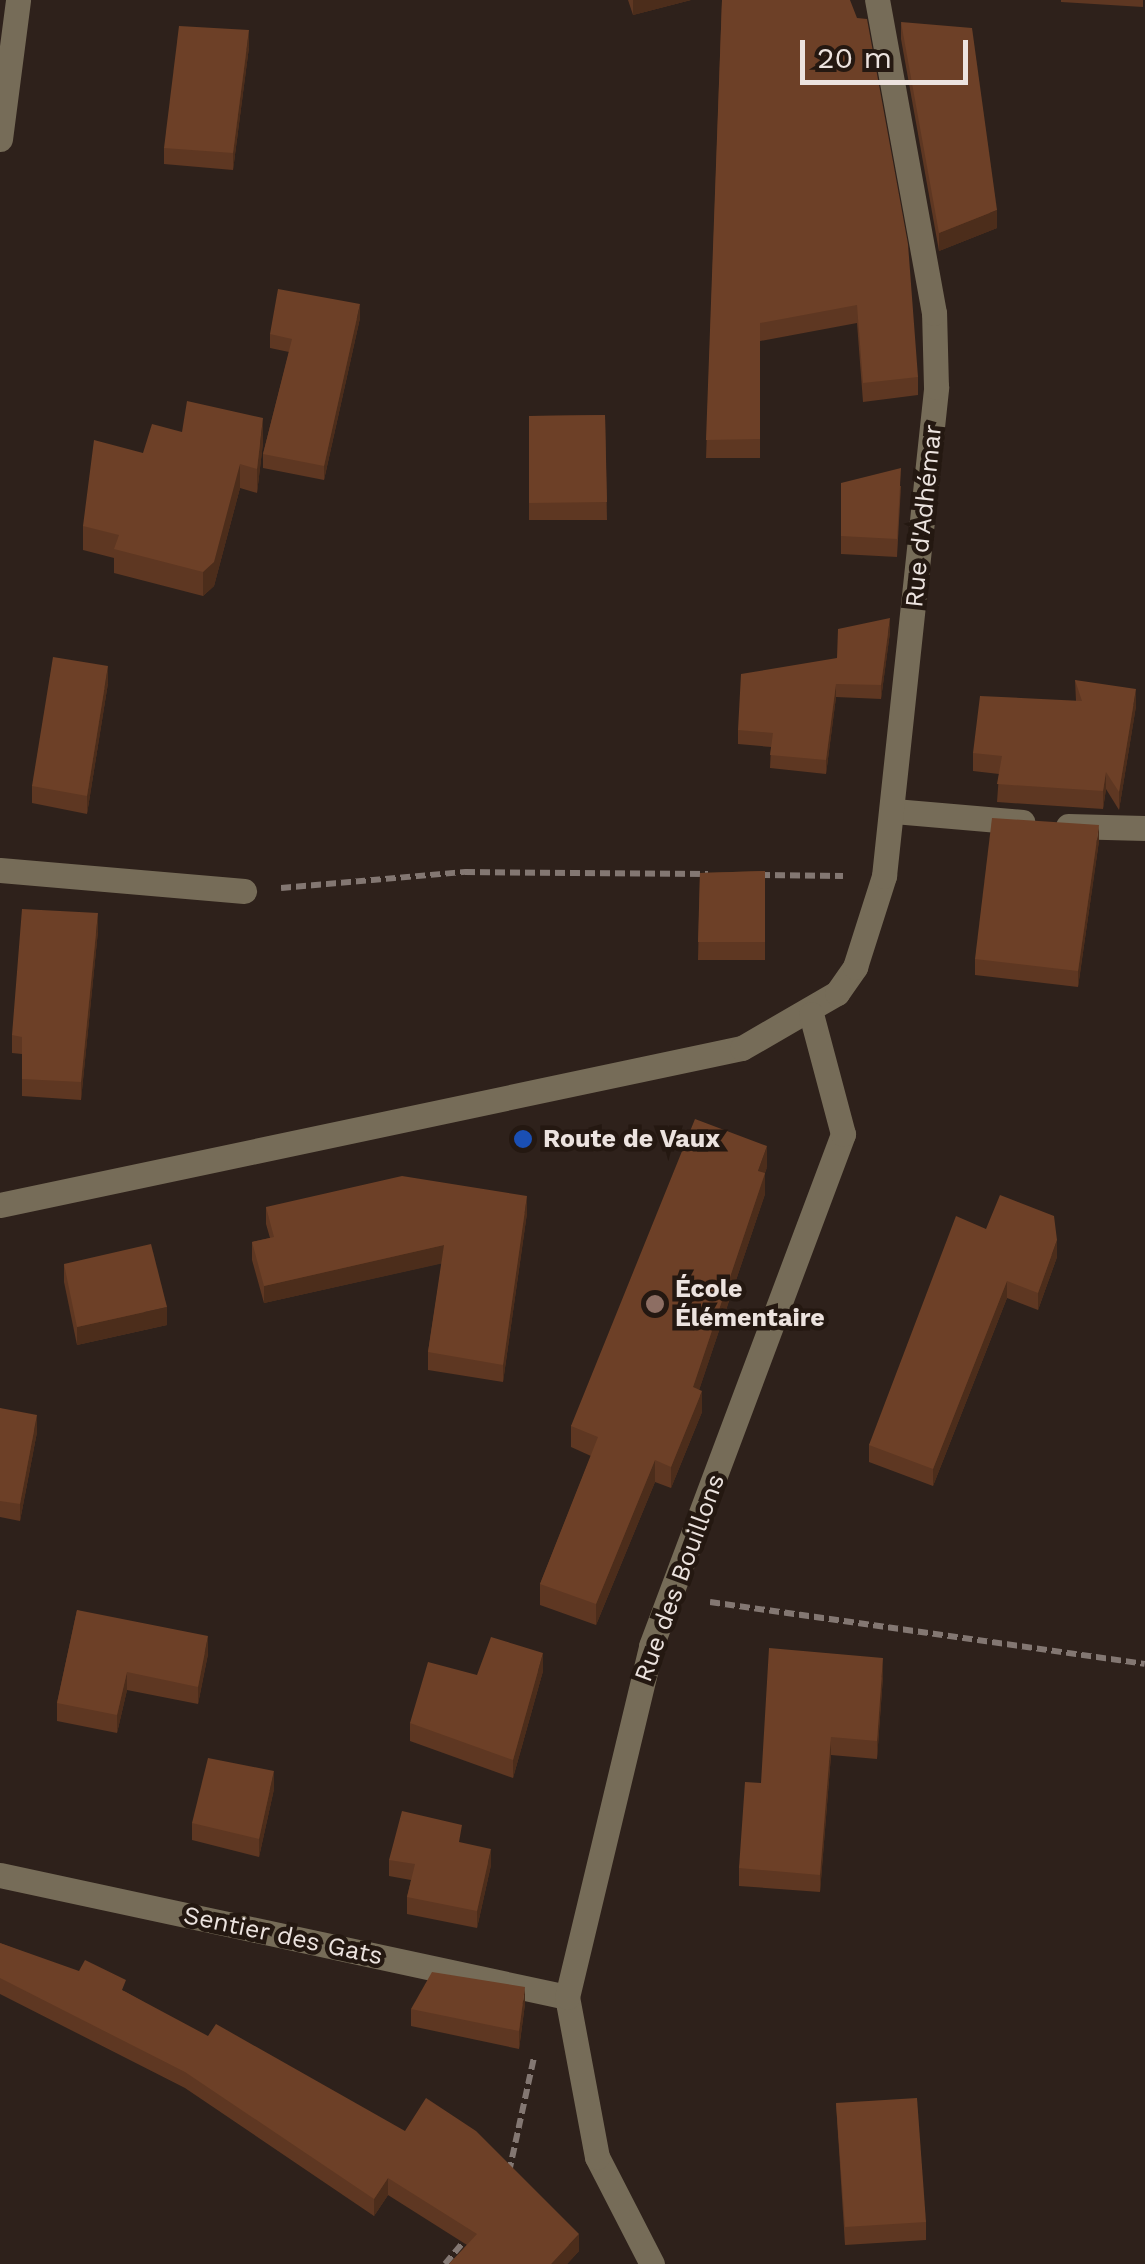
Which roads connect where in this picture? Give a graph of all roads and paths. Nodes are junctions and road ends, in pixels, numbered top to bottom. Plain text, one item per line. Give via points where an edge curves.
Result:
1 (18, 0) edge
2 (877, 0) edge
3 (0, 139) edge
4 (894, 811) junction
5 (1145, 828) edge
6 (0, 870) edge
7 (724, 874) edge
8 (744, 875) edge
9 (884, 876) junction
10 (244, 891) joint
11 (811, 1014) junction
12 (0, 1206) edge
13 (669, 1599) junction
14 (1145, 1664) edge
15 (0, 1875) edge
16 (540, 1992) junction
17 (567, 1997) junction
18 (506, 2185) edge
19 (478, 2224) edge
20 (446, 2264) edge
21 (652, 2264) edge

1 - 3 street
2 - 4 street, Rue d'Adhémar via 934,313 936,387
4 - 5 street
4 - 9 street, Rue d'Adhémar
6 - 10 street
7 - 10 path via 465,872
8 - 9 path
9 - 11 street, Rue d'Adhémar via 855,967
11 - 12 street via 742,1048
11 - 13 street, Rue des Bouillons via 844,1134
13 - 14 path via 781,1607
13 - 17 street, Rue des Bouillons via 576,1932
15 - 16 street, Sentier des Gats
16 - 17 street, Sentier des Gats
16 - 18 path
17 - 21 street, Rue des Bouillons via 598,2158
19 - 20 path

